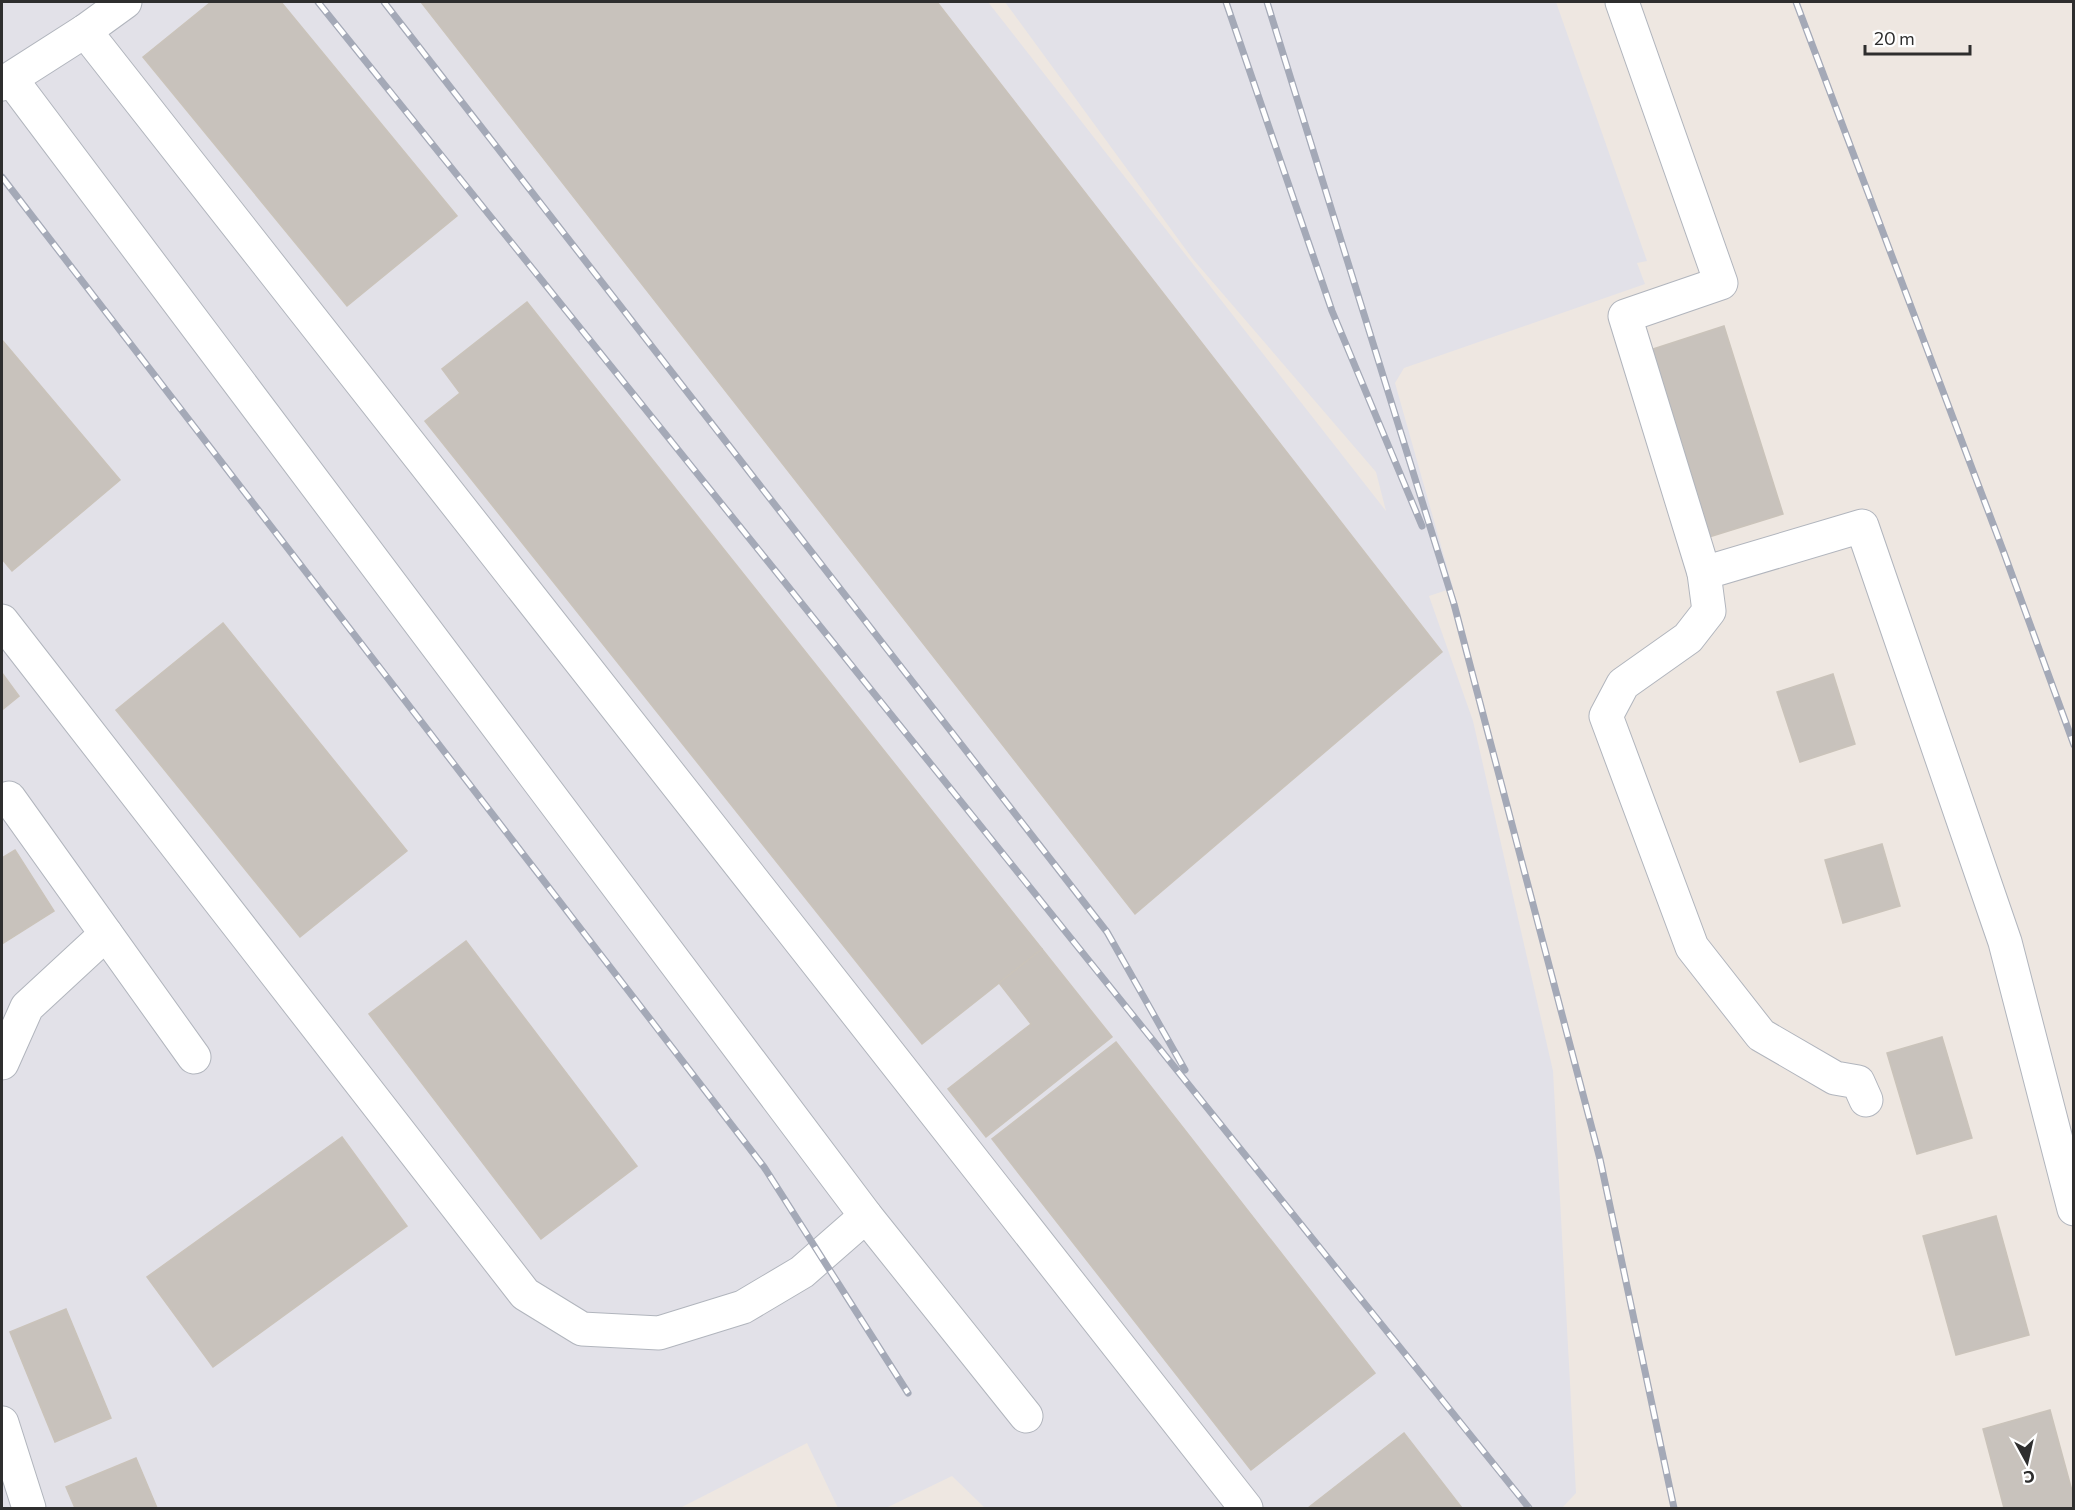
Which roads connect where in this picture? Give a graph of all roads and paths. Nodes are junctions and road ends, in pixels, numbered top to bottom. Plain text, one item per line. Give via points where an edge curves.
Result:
1 (125, 2) edge
2 (1622, 2) edge
3 (85, 31) junction
4 (6, 81) edge
5 (1704, 573) junction
6 (2, 621) edge
7 (2, 800) edge
8 (106, 934) junction
9 (194, 1057) dead end
10 (2, 1063) edge
11 (1866, 1100) dead end
12 (2073, 1209) edge
13 (866, 1216) junction
14 (1026, 1416) dead end
15 (2, 1423) edge
16 (29, 1509) edge
17 (1246, 1509) edge

1 - 3 street
2 - 5 street via 1720,283 1625,316
3 - 4 street
3 - 17 street
4 - 13 street
5 - 11 street via 1709,611 1688,638 1623,684 1606,716 1692,947 1761,1035 1835,1078 1858,1082
5 - 12 street via 1862,525 2005,942
6 - 13 street via 525,1294 582,1329 659,1333 743,1307 802,1272
7 - 8 street via 9,798
8 - 9 street
8 - 10 street via 27,1007
13 - 14 street
15 - 16 street

